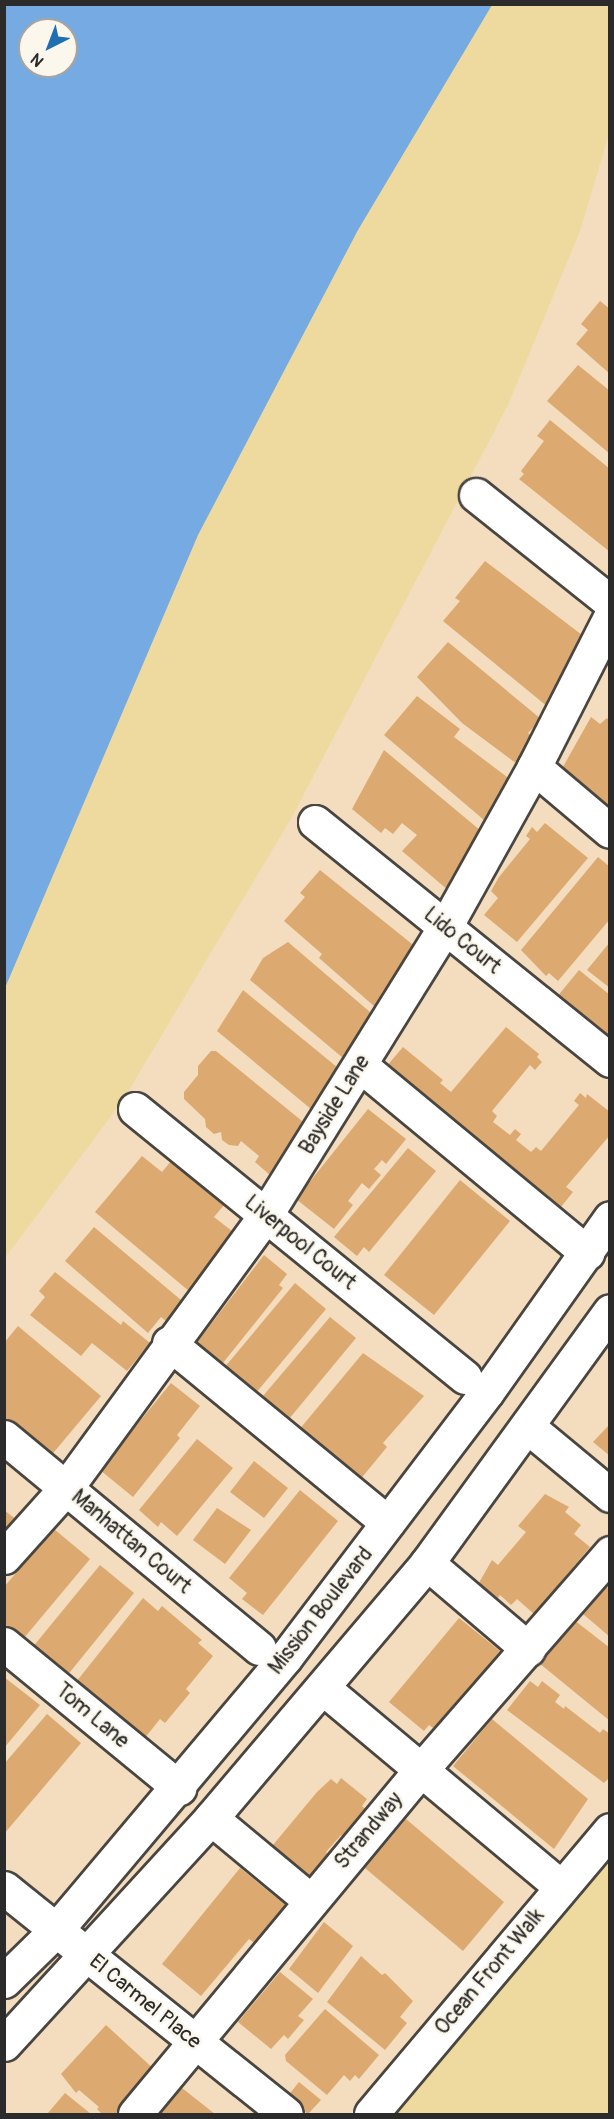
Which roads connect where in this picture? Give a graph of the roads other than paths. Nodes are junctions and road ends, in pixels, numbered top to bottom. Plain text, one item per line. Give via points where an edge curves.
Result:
1 (476, 495) dead end
2 (609, 602) edge
3 (609, 617) edge
4 (534, 767) junction
5 (315, 822) dead end
6 (609, 831) edge
7 (445, 927) junction
8 (609, 1060) edge
9 (360, 1065) junction
10 (135, 1109) dead end
11 (265, 1216) junction
12 (609, 1218) edge
13 (587, 1253) junction
14 (609, 1311) edge
15 (169, 1343) junction
16 (465, 1377) dead end
17 (527, 1426) junction
18 (4, 1437) edge
19 (66, 1488) junction
20 (609, 1496) edge
21 (388, 1523) junction
22 (609, 1553) edge
23 (4, 1557) edge
24 (427, 1563) junction
25 (4, 1644) edge
26 (259, 1648) dead end
27 (528, 1649) junction
28 (323, 1688) junction
29 (421, 1770) junction
30 (179, 1788) junction
31 (211, 1818) junction
32 (609, 1830) edge
33 (561, 1887) junction
34 (4, 1888) edge
35 (311, 1901) junction
36 (56, 1930) junction
37 (88, 1956) junction
38 (4, 1981) edge
39 (196, 2043) junction
40 (4, 2044) edge
41 (135, 2115) edge
42 (286, 2115) edge
43 (371, 2115) edge

1 - 2 street
3 - 4 street, Bayside Lane
4 - 6 street
4 - 7 street, Bayside Lane
5 - 7 street, Lido Court
7 - 8 street, Lido Court
7 - 9 street, Bayside Lane
9 - 11 street, Bayside Lane
9 - 13 street
10 - 11 street, Liverpool Court
11 - 15 street, Bayside Lane
11 - 16 street, Liverpool Court
12 - 13 street, Mission Boulevard
13 - 21 street, Mission Boulevard
14 - 17 street
15 - 19 street, Bayside Lane
15 - 21 street
17 - 20 street
17 - 24 street
18 - 19 street, Manhattan Court
19 - 23 street, Bayside Lane
19 - 26 street, Manhattan Court
21 - 30 street, Mission Boulevard
22 - 27 street, Strandway
24 - 27 street
24 - 28 street
25 - 30 street, Tom Lane
27 - 29 street, Strandway
28 - 29 street
28 - 31 street
29 - 33 street
29 - 35 street, Strandway
30 - 36 street, Mission Boulevard
31 - 35 street
31 - 37 street
32 - 33 street, Ocean Front Walk
33 - 43 street, Ocean Front Walk
34 - 36 street, El Carmel Place
35 - 39 street, Strandway
36 - 37 street, El Carmel Place
36 - 38 street, Mission Boulevard
37 - 39 street, El Carmel Place
37 - 40 street
39 - 41 street, Strandway
39 - 42 street, El Carmel Place

